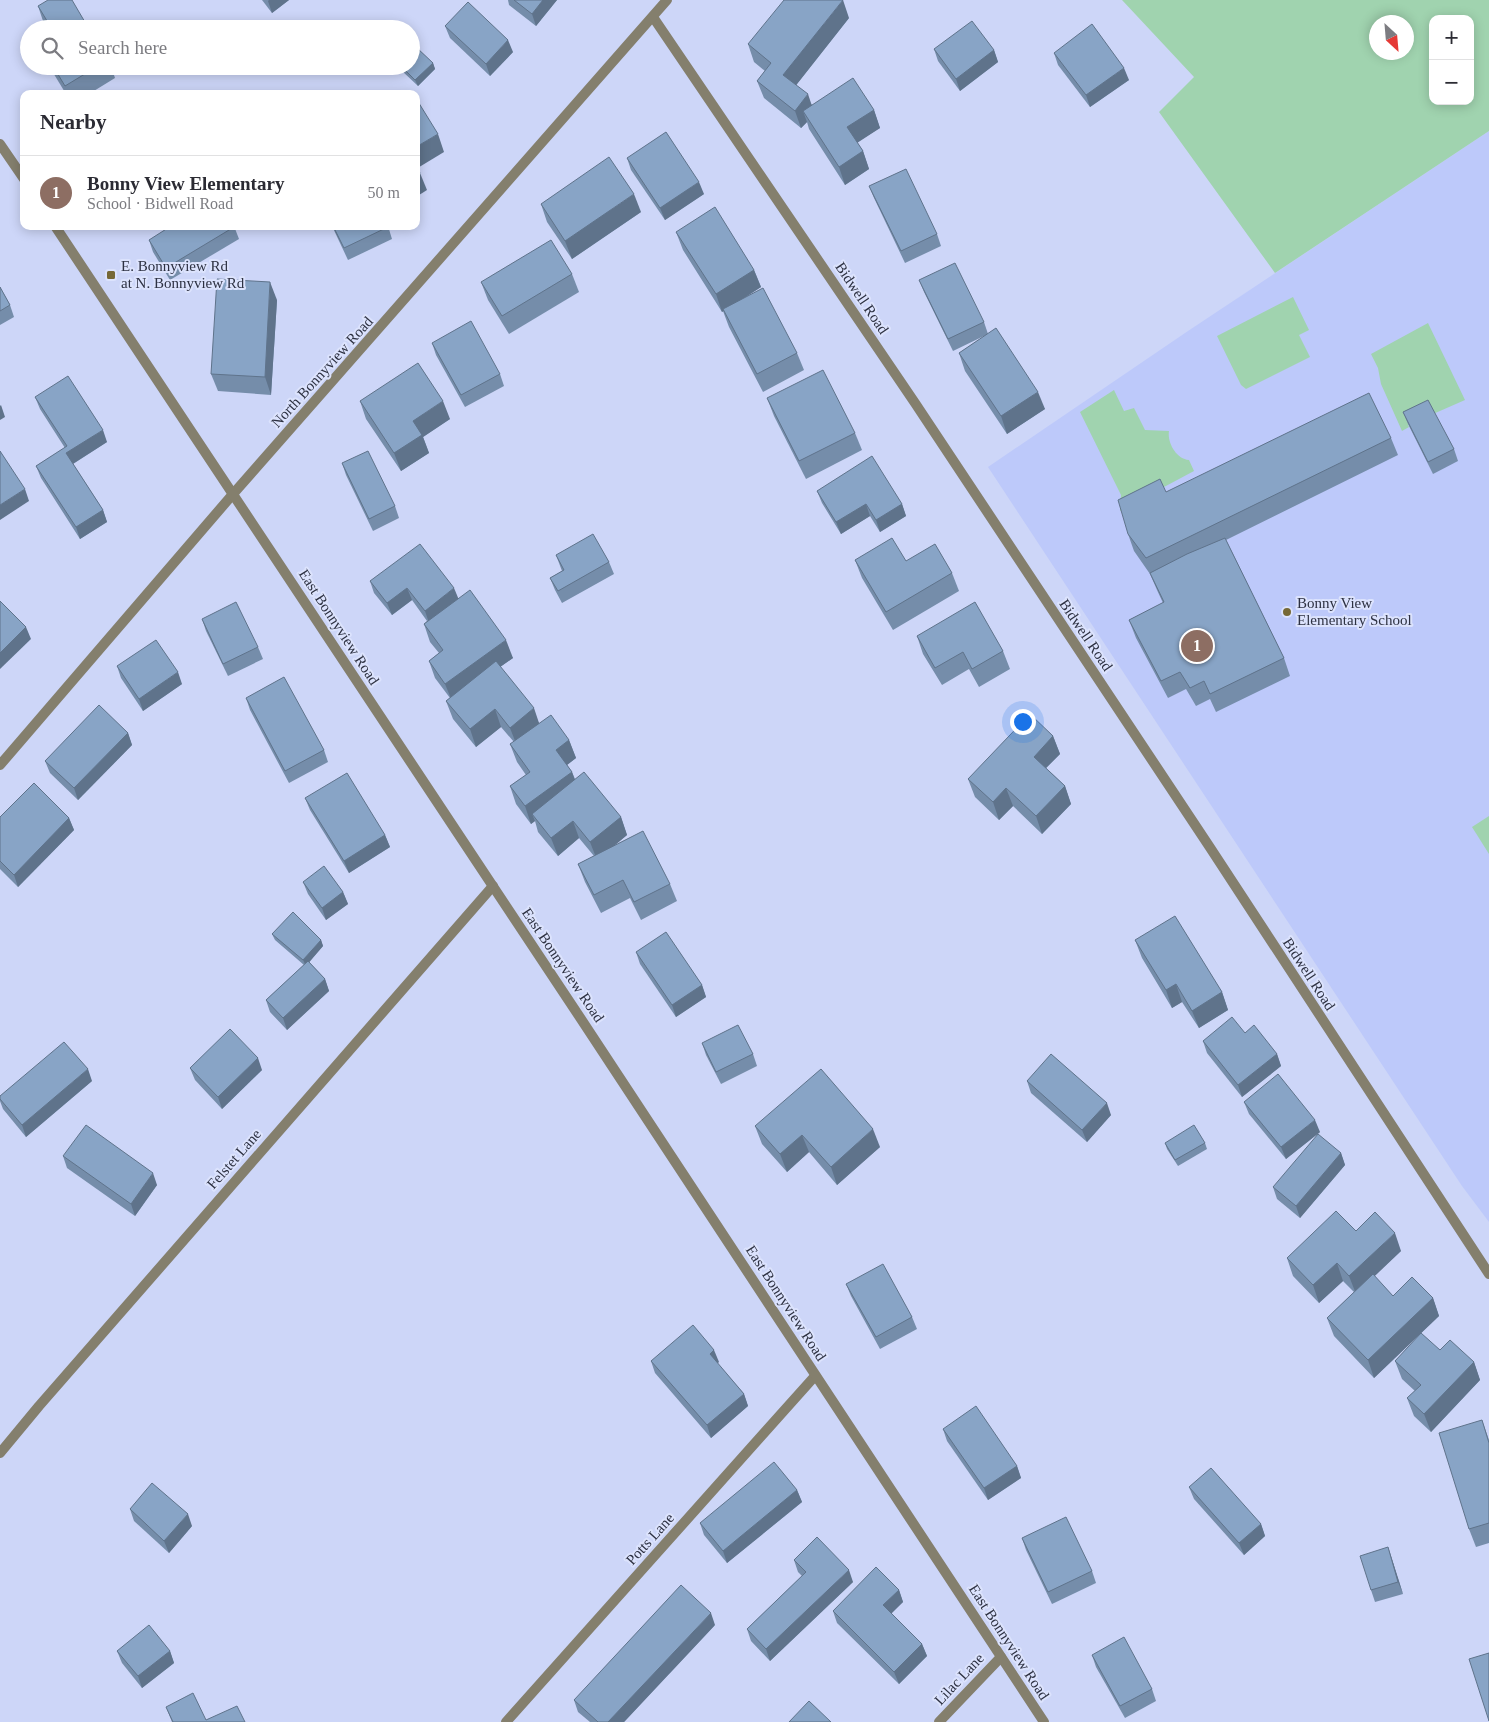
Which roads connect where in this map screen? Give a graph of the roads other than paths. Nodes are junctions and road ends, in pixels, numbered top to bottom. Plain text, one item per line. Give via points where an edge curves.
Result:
1 (667, 0) edge
2 (652, 17) junction
3 (0, 144) edge
4 (20, 173) edge
5 (58, 230) edge
6 (233, 494) junction
7 (0, 764) edge
8 (493, 886) junction
9 (1489, 1274) edge
10 (816, 1376) junction
11 (0, 1453) edge
12 (1001, 1657) junction
13 (506, 1722) edge
14 (939, 1722) edge
15 (1044, 1722) edge

1 - 2 street, North Bonnyview Road
2 - 6 street, North Bonnyview Road
2 - 9 street, Bidwell Road via 915,403
3 - 4 street
5 - 6 street, East Bonnyview Road
6 - 7 street, North Bonnyview Road
6 - 8 street, East Bonnyview Road
8 - 10 street, East Bonnyview Road
8 - 11 street, Felstet Lane
10 - 12 street, East Bonnyview Road
10 - 13 street, Potts Lane
12 - 14 street, Lilac Lane
12 - 15 street, East Bonnyview Road

